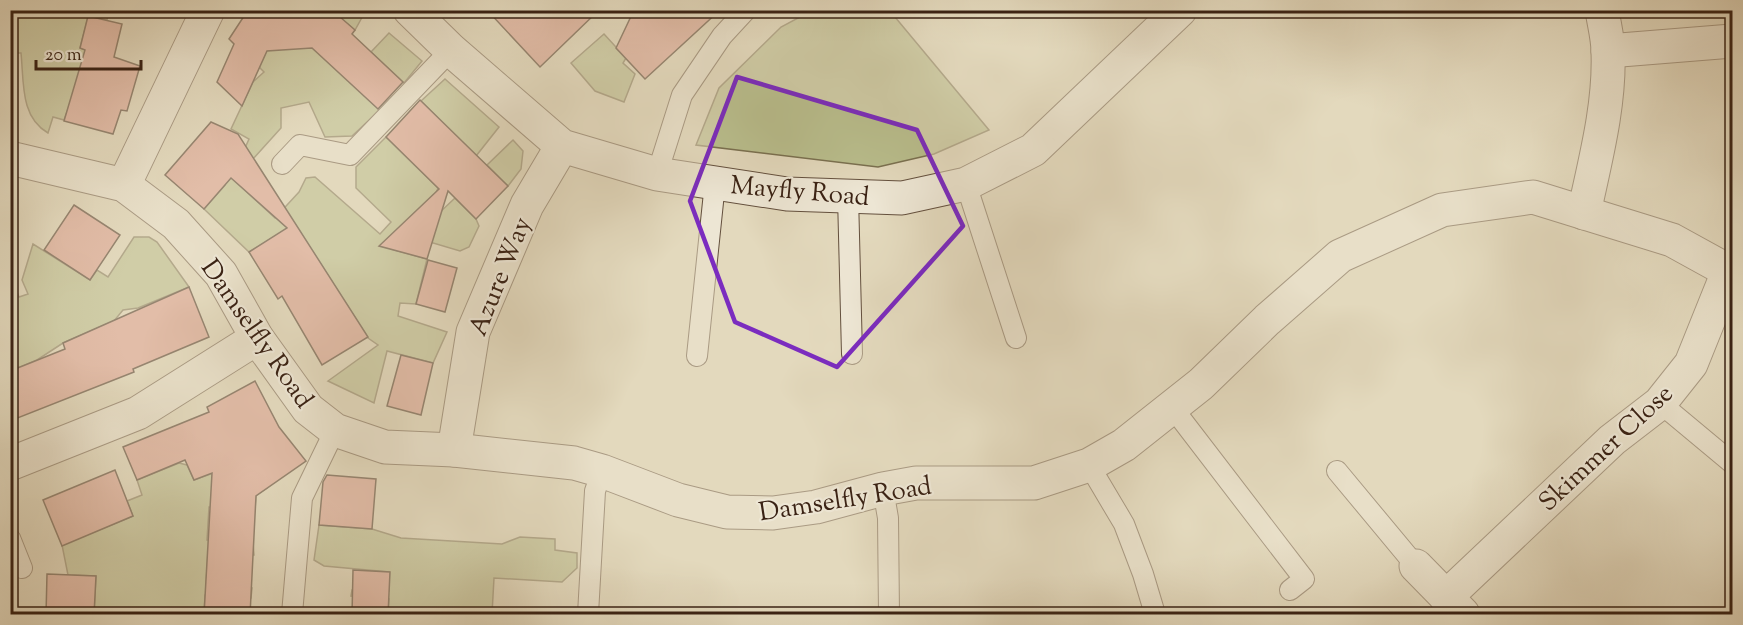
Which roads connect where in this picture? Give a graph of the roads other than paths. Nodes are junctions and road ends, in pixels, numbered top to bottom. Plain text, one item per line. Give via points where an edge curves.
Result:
1 (208, 10) edge
2 (410, 10) edge
3 (746, 10) edge
4 (1180, 10) edge
5 (1602, 10) edge
6 (1732, 41) edge
7 (451, 50) junction
8 (1608, 51) junction
9 (562, 146) junction
10 (10, 158) edge
11 (282, 164) dead end
12 (657, 174) junction
13 (715, 183) junction
14 (966, 184) junction
15 (124, 185) junction
16 (848, 196) junction
17 (1584, 213) junction
18 (1730, 273) edge
19 (257, 338) junction
20 (1016, 338) dead end
21 (852, 354) dead end
22 (697, 356) dead end
23 (1660, 403) junction
24 (1172, 407) junction
25 (335, 430) junction
26 (454, 450) junction
27 (1732, 463) edge
28 (10, 464) edge
29 (1089, 465) junction
30 (602, 471) junction
31 (1337, 471) dead end
32 (883, 489) junction
33 (10, 538) edge
34 (1416, 566) joint
35 (22, 568) dead end
36 (1290, 590) dead end
37 (1454, 606) edge
38 (292, 615) edge
39 (588, 615) edge
40 (889, 615) edge
41 (1155, 615) edge

1 - 15 street
2 - 7 street, Mayfly Road
3 - 12 lane via 722,36 682,95
4 - 14 street, Mayfly Road via 1033,150
5 - 8 street
6 - 8 street
7 - 9 street, Mayfly Road
7 - 11 lane via 350,155 300,145
8 - 17 street via 1600,140
9 - 12 street, Mayfly Road
9 - 26 street, Azure Way via 527,205 473,332
10 - 15 street, Damselfly Road
12 - 13 street, Mayfly Road
13 - 16 street, Mayfly Road via 787,194
13 - 22 lane
14 - 16 street, Mayfly Road via 902,198
14 - 20 lane
15 - 19 street, Damselfly Road via 176,224 221,274
16 - 21 lane
17 - 18 street, Damselfly Road via 1672,240
17 - 24 street, Damselfly Road via 1533,197 1442,210 1340,256
18 - 23 street, Skimmer Close via 1691,364
19 - 25 street, Damselfly Road via 308,409
19 - 28 street via 138,413
23 - 27 lane
23 - 37 street, Skimmer Close via 1612,440
24 - 29 street, Damselfly Road via 1124,445
24 - 36 lane via 1304,579
25 - 26 street, Damselfly Road via 385,447
25 - 38 lane via 302,498
26 - 30 street, Damselfly Road via 574,463
29 - 32 street, Damselfly Road via 1034,483 916,483
29 - 41 lane via 1124,524
30 - 32 street, Damselfly Road via 678,500 728,512 773,513 816,507
30 - 39 lane via 595,492
31 - 34 lane
32 - 40 lane via 888,518
33 - 35 lane
34 - 37 street, Skimmer Close

